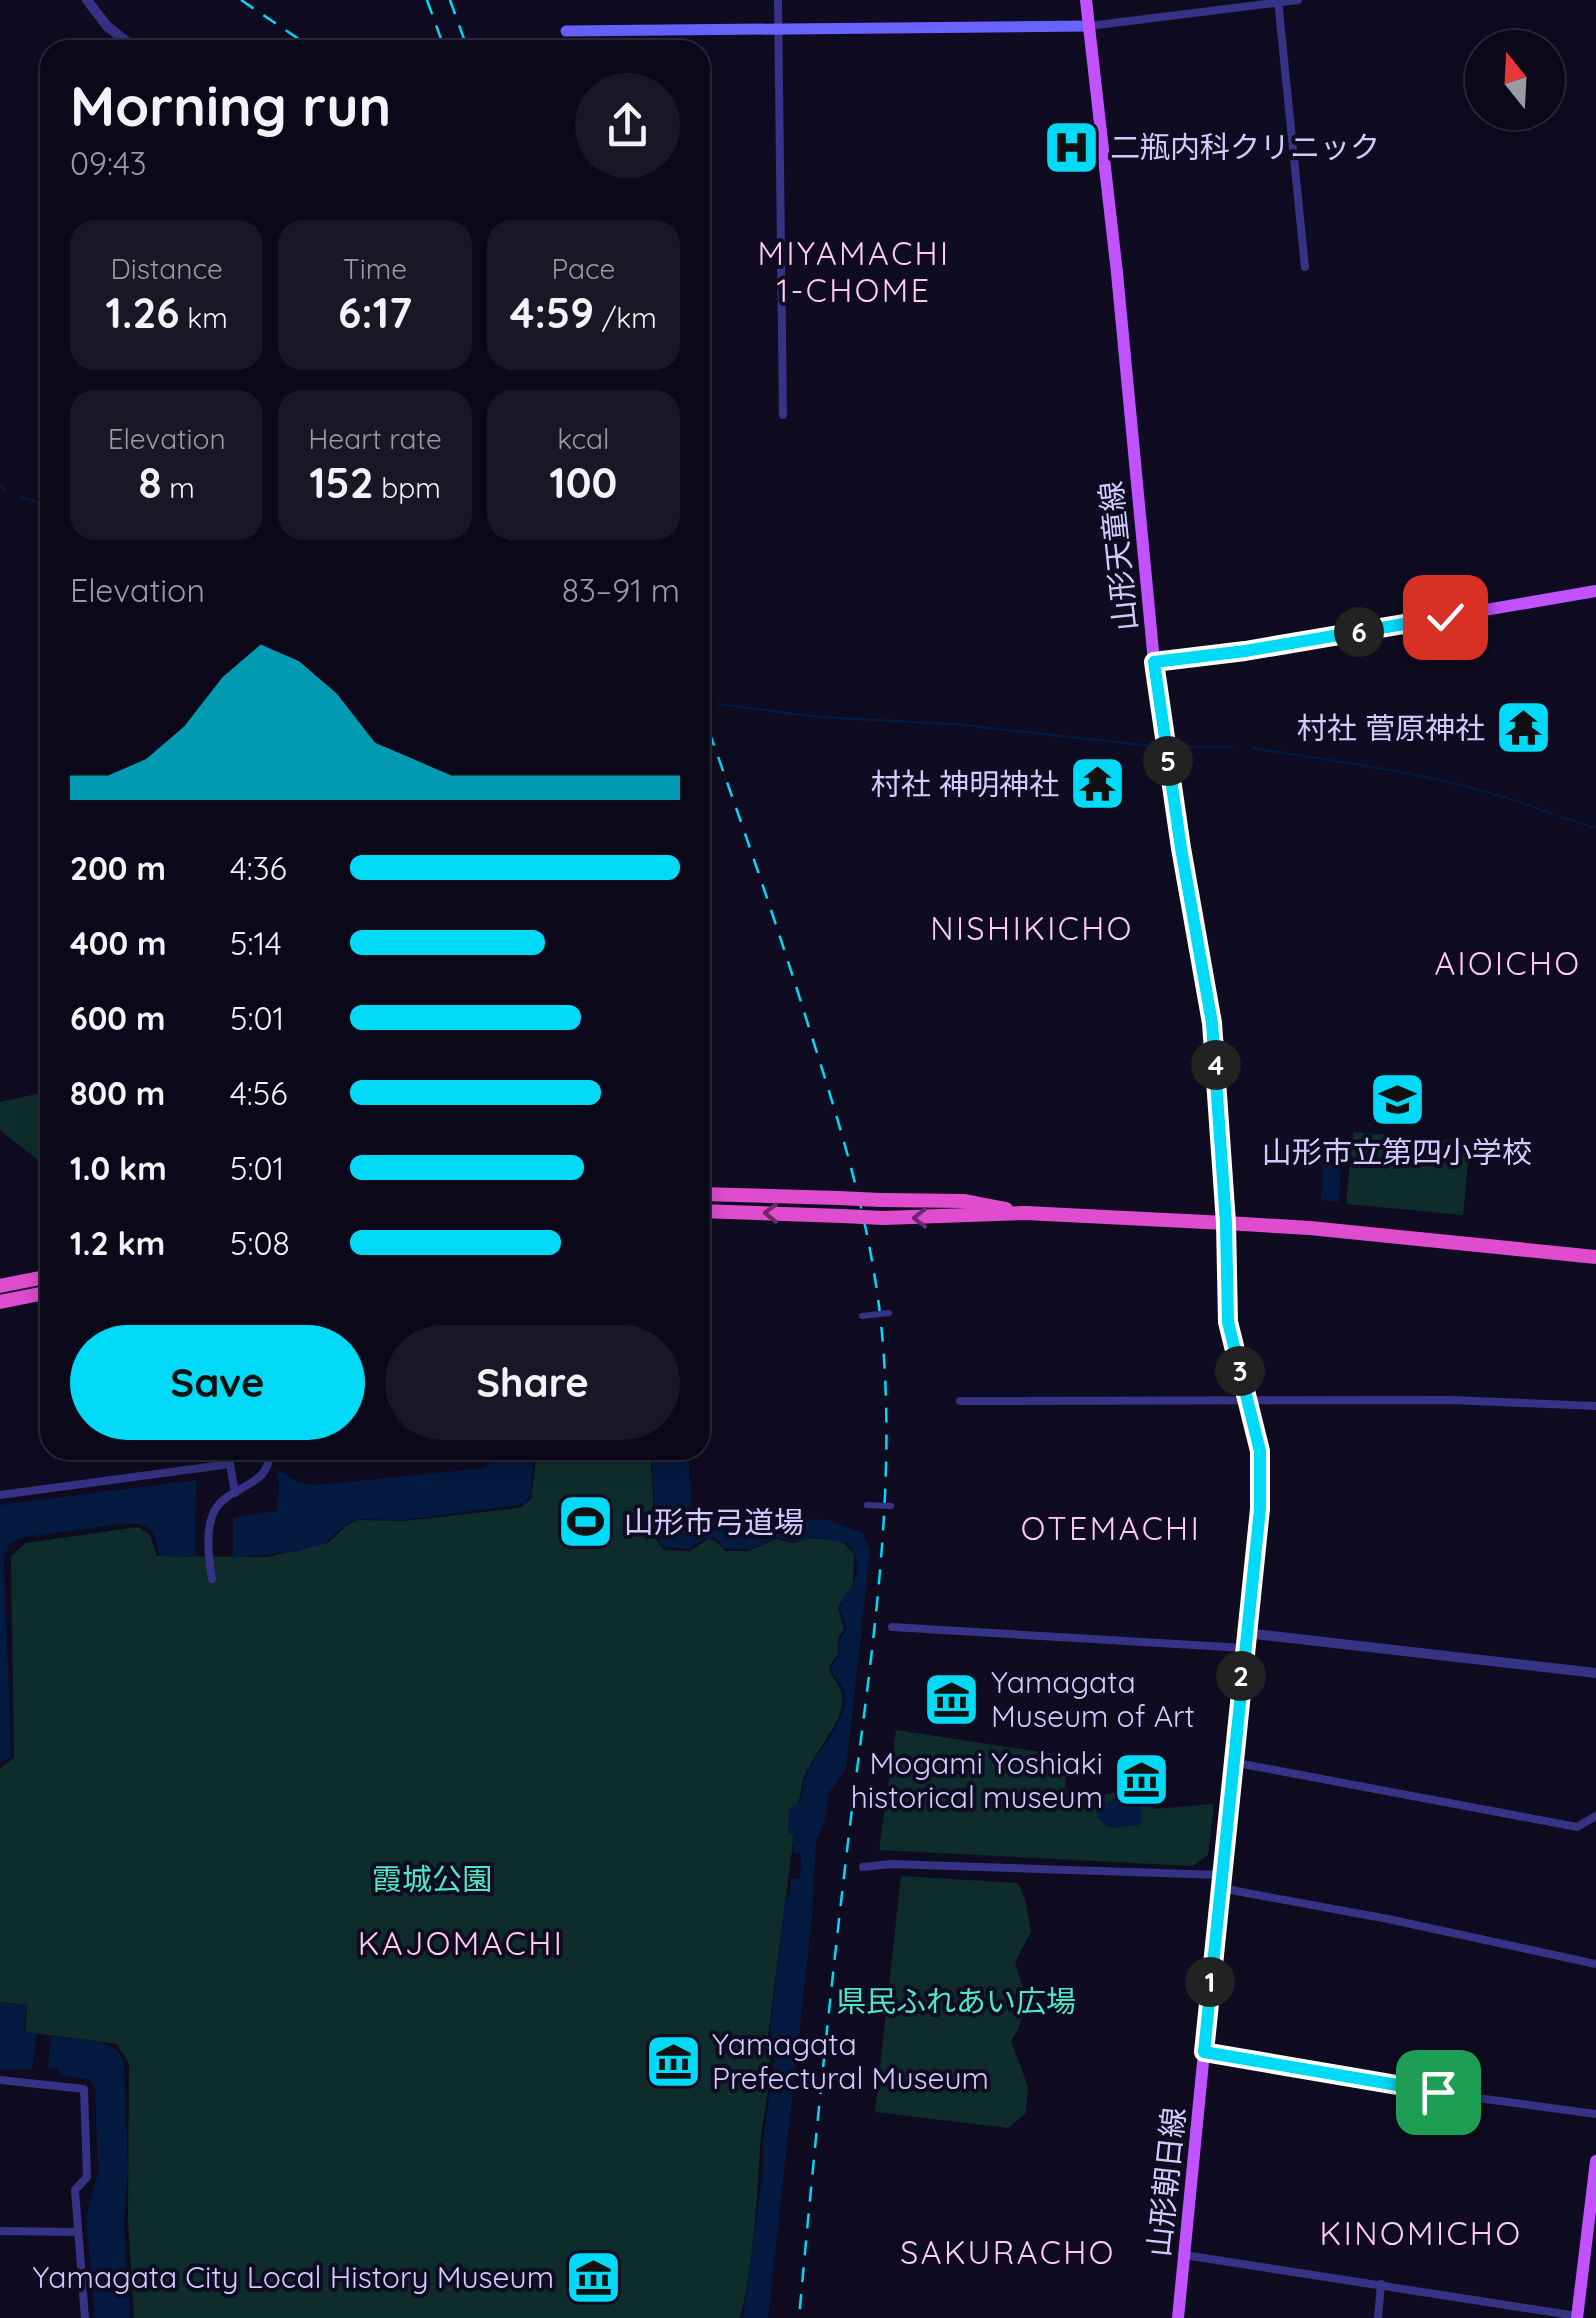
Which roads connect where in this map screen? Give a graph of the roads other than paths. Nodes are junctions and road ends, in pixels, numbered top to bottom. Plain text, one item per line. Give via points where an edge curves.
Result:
1 (87, 0) edge
2 (778, 0) edge
3 (1086, 0) edge
4 (1298, 0) edge
5 (1278, 1) edge
6 (1089, 26) junction
7 (778, 31) junction
8 (566, 32) dead end
9 (124, 40) edge
10 (1304, 268) dead end
11 (783, 415) dead end
12 (1596, 591) edge
13 (1154, 662) junction
14 (710, 1194) edge
15 (710, 1210) edge
16 (1026, 1213) junction
17 (1226, 1223) junction
18 (1596, 1257) edge
19 (40, 1278) edge
20 (0, 1286) edge
21 (40, 1294) edge
22 (0, 1302) edge
23 (889, 1313) dead end
24 (862, 1316) dead end
25 (1247, 1400) junction
26 (960, 1402) dead end
27 (1596, 1406) edge
28 (269, 1460) edge
29 (235, 1493) junction
30 (0, 1495) edge
31 (867, 1505) dead end
32 (891, 1506) dead end
33 (212, 1579) dead end
34 (892, 1627) dead end
35 (1246, 1634) junction
36 (1244, 1648) junction
37 (1596, 1673) edge
38 (1232, 1762) junction
39 (1596, 1816) edge
40 (864, 1867) dead end
41 (1221, 1875) junction
42 (1220, 1888) junction
43 (1596, 1964) edge
44 (1204, 2052) junction
45 (0, 2080) edge
46 (1596, 2114) edge
47 (1596, 2161) edge
48 (0, 2231) edge
49 (78, 2232) junction
50 (1184, 2255) junction
51 (1381, 2284) junction
52 (1577, 2317) edge
53 (85, 2318) edge
54 (1178, 2318) edge
55 (1378, 2318) edge

1 - 9 street
2 - 7 street
3 - 6 main road, 山形天童線
4 - 5 street
5 - 6 street
5 - 10 street
6 - 7 main road
6 - 13 main road, 山形天童線
7 - 8 main road
7 - 11 street
12 - 13 main road, 山形天童線
13 - 17 street via 1212,1023
14 - 16 highway, bridge via 965,1202
16 -> 15 highway, bridge via 883,1218
16 - 17 highway
17 - 18 highway
17 - 25 street via 1228,1322
19 - 20 highway
21 - 22 highway
23 - 24 street, bridge
25 - 26 street
25 - 27 street
25 - 35 street via 1260,1451 1260,1509
28 - 29 street via 265,1474
29 - 30 street via 230,1464
29 - 33 street via 213,1514
31 - 32 street, bridge
34 - 36 street
35 - 36 street
35 - 37 street
36 - 38 street
38 - 39 street via 1576,1828
38 - 41 street
40 - 41 street
41 - 42 street
42 - 43 street
42 - 44 street
44 - 46 street
44 - 50 main road, 山形朝日線
45 - 49 street via 84,2089 86,2178 75,2190
47 - 52 main road
48 - 49 street
49 - 53 street
50 - 51 street
50 - 54 main road, 山形朝日線
51 - 52 street
51 - 55 street

